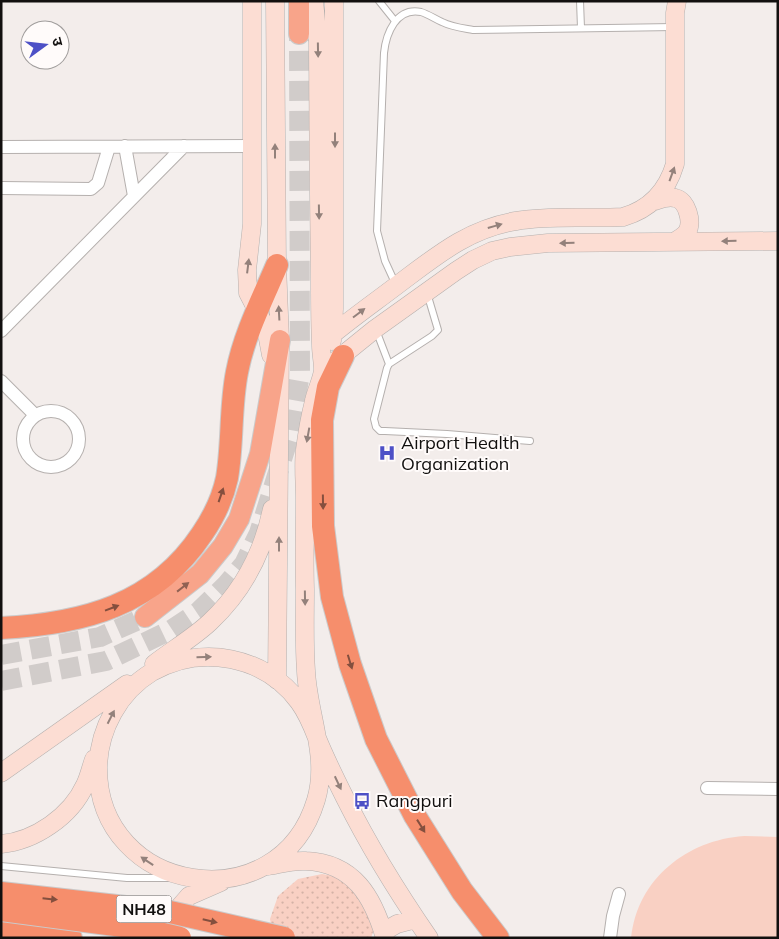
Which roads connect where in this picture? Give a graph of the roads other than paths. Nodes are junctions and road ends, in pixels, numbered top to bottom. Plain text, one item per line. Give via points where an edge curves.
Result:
1 (252, 1) edge
2 (275, 1) edge
3 (300, 1) edge
4 (314, 1) edge
5 (334, 1) edge
6 (379, 1) edge
7 (580, 1) edge
8 (677, 1) edge
9 (395, 21) junction
10 (675, 27) junction
11 (581, 28) junction
12 (299, 34) tunnel mouth
13 (125, 146) junction
14 (184, 146) junction
15 (252, 146) junction
16 (1, 147) edge
17 (109, 147) junction
18 (1, 188) edge
19 (134, 196) junction
20 (655, 201) junction
21 (778, 241) edge
22 (674, 242) junction
23 (277, 265) junction
24 (397, 286) junction
25 (426, 292) junction
26 (257, 311) junction
27 (376, 329) junction
28 (1, 332) edge
29 (327, 339) junction
30 (280, 340) junction
31 (332, 364) junction
32 (389, 364) junction
33 (273, 379) junction
34 (1, 381) edge
35 (35, 415) junction
36 (530, 441) dead end
37 (280, 474) junction
38 (145, 617) tunnel mouth
39 (1, 628) edge
40 (277, 680) junction
41 (102, 737) junction
42 (317, 739) junction
43 (1, 773) edge
44 (707, 788) dead end
45 (778, 789) edge
46 (1, 844) edge
47 (1, 866) edge
48 (260, 868) junction
49 (188, 878) junction
50 (226, 879) junction
51 (1, 893) edge
52 (620, 894) dead end
53 (1, 910) edge
54 (416, 919) junction
55 (1, 929) edge
56 (384, 935) edge
57 (71, 938) edge
58 (160, 938) edge
59 (180, 938) edge
60 (284, 938) edge
61 (429, 938) edge
62 (498, 938) edge
63 (610, 938) edge

1 - 15 main road
23 -> 2 main road
3 - 12 highway
4 -> 29 main road
5 -> 29 main road via 334,309
6 - 9 lane
7 - 11 lane
8 - 10 main road
9 - 11 lane via 413,11 473,30
9 - 24 lane via 384,53 377,231 385,261
10 - 11 lane
20 -> 10 main road via 671,178 675,164
13 - 14 street
13 - 17 street
13 - 19 street
14 - 15 street
14 - 19 street
26 -> 15 main road via 248,293 247,270 252,224
16 - 17 street
17 - 18 street via 95,187 85,190
19 - 28 street
20 - 22 main road via 674,198 685,205 688,230
24 -> 20 main road via 459,240 477,232 515,221 623,217
21 -> 22 main road
22 -> 25 main road via 510,246 473,260
23 - 26 highway
30 -> 23 main road
29 -> 24 main road
25 - 27 main road
25 - 32 lane via 438,330
26 - 33 main road via 271,347
39 -> 26 highway via 90,616 114,608 158,583 193,547 215,511 226,480 237,372
27 - 31 main road
27 - 32 lane
29 - 31 main road
30 - 33 highway
30 - 37 main road
31 -> 42 main road via 313,404 305,452 306,674
31 -> 62 highway via 322,420 323,526 332,597 350,664 376,740 420,824 462,891
32 - 36 lane via 374,419 378,430
38 -> 33 highway via 200,574 223,546 239,519 260,454
34 - 35 street
35 - 35 street via 54,410 73,421 79,442 68,461 47,467 29,456 23,435 26,425
40 -> 37 main road
37 - 43 main road via 267,533 254,564 234,596 209,623
41 -> 40 main road via 113,712 129,690 155,670 182,660 210,656 232,659 252,665
40 - 42 main road via 298,700
41 - 46 main road via 85,785 65,813 38,833
49 -> 41 main road via 170,873 138,855 114,827 100,792 98,755
42 - 48 main road via 321,777 311,814 290,846
42 -> 54 main road via 345,798 399,895
44 - 45 street
47 - 49 lane via 127,878
48 - 50 main road
48 - 56 main road via 306,861 340,870 366,893 378,914
49 - 50 main road
50 - 58 main road via 189,896 166,923
51 -> 60 highway, NH48, bridge via 170,912
52 - 63 street
53 - 59 highway, bridge via 138,928
54 - 56 main road via 397,924
54 - 61 main road
55 - 57 highway

